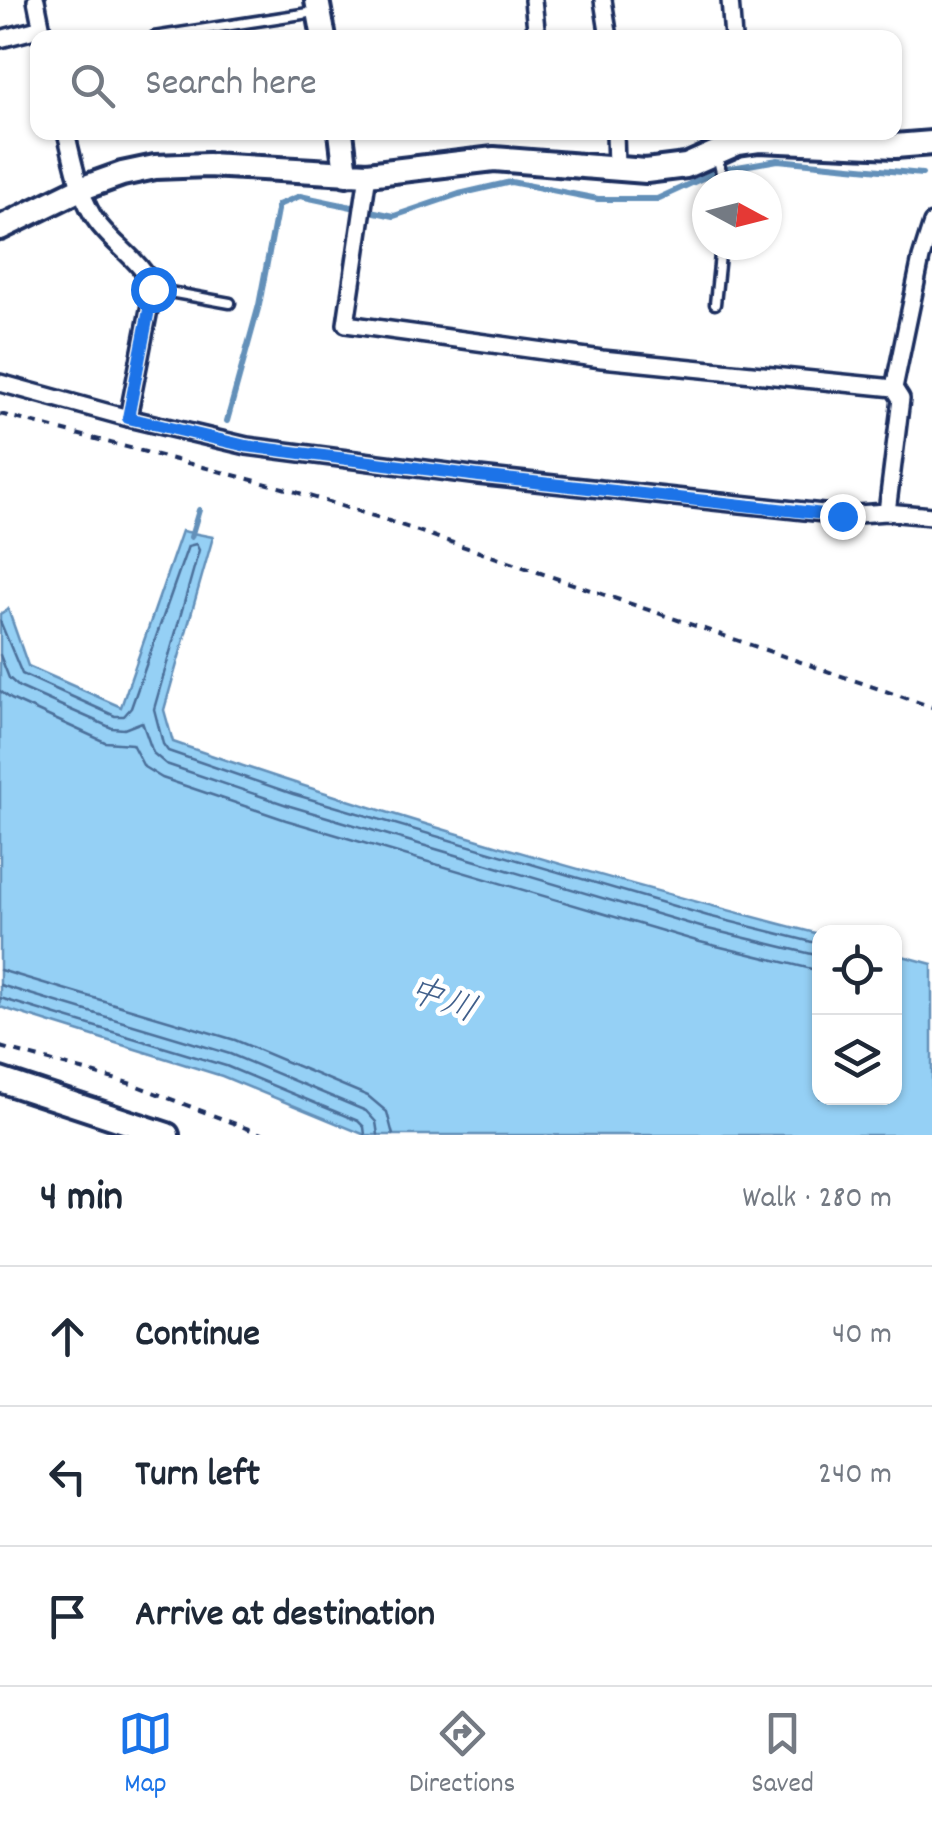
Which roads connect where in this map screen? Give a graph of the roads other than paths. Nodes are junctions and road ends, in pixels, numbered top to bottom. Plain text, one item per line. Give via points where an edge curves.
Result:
1 (36, 0) edge
2 (532, 0) edge
3 (603, 0) edge
4 (730, 0) edge
5 (318, 6) edge
6 (41, 30) edge
7 (195, 30) edge
8 (536, 30) edge
9 (609, 30) edge
10 (732, 30) edge
11 (30, 35) edge
12 (0, 39) edge
13 (68, 140) edge
14 (345, 140) edge
15 (615, 140) edge
16 (734, 140) edge
17 (795, 140) edge
18 (932, 143) edge
19 (715, 151) junction
20 (616, 167) junction
21 (721, 170) edge
22 (360, 179) junction
23 (80, 189) junction
24 (932, 223) edge
25 (0, 228) edge
26 (719, 260) edge
27 (153, 289) junction
28 (230, 303) dead end
29 (715, 304) dead end
30 (0, 383) edge
31 (894, 388) junction
32 (128, 418) junction
33 (887, 512) junction
34 (932, 516) edge
35 (0, 1080) edge
36 (167, 1135) edge

1 - 6 street
2 - 8 street
3 - 9 street
4 - 10 street
5 - 7 lane
11 - 12 street
13 - 23 street
14 - 22 street
15 - 20 street
16 - 19 street
17 - 18 street
19 - 20 street via 676,168
19 - 21 lane
20 - 22 street via 494,159
22 - 23 street via 208,165 155,167
22 - 31 street via 362,224 346,324 602,359
23 - 25 street
23 - 27 street via 92,216 149,276
24 - 31 street
26 - 29 lane
27 - 28 lane
27 - 32 street
30 - 32 street
31 - 33 street via 901,400
32 - 33 street via 246,446 479,476 842,516
33 - 34 street
35 - 36 street

